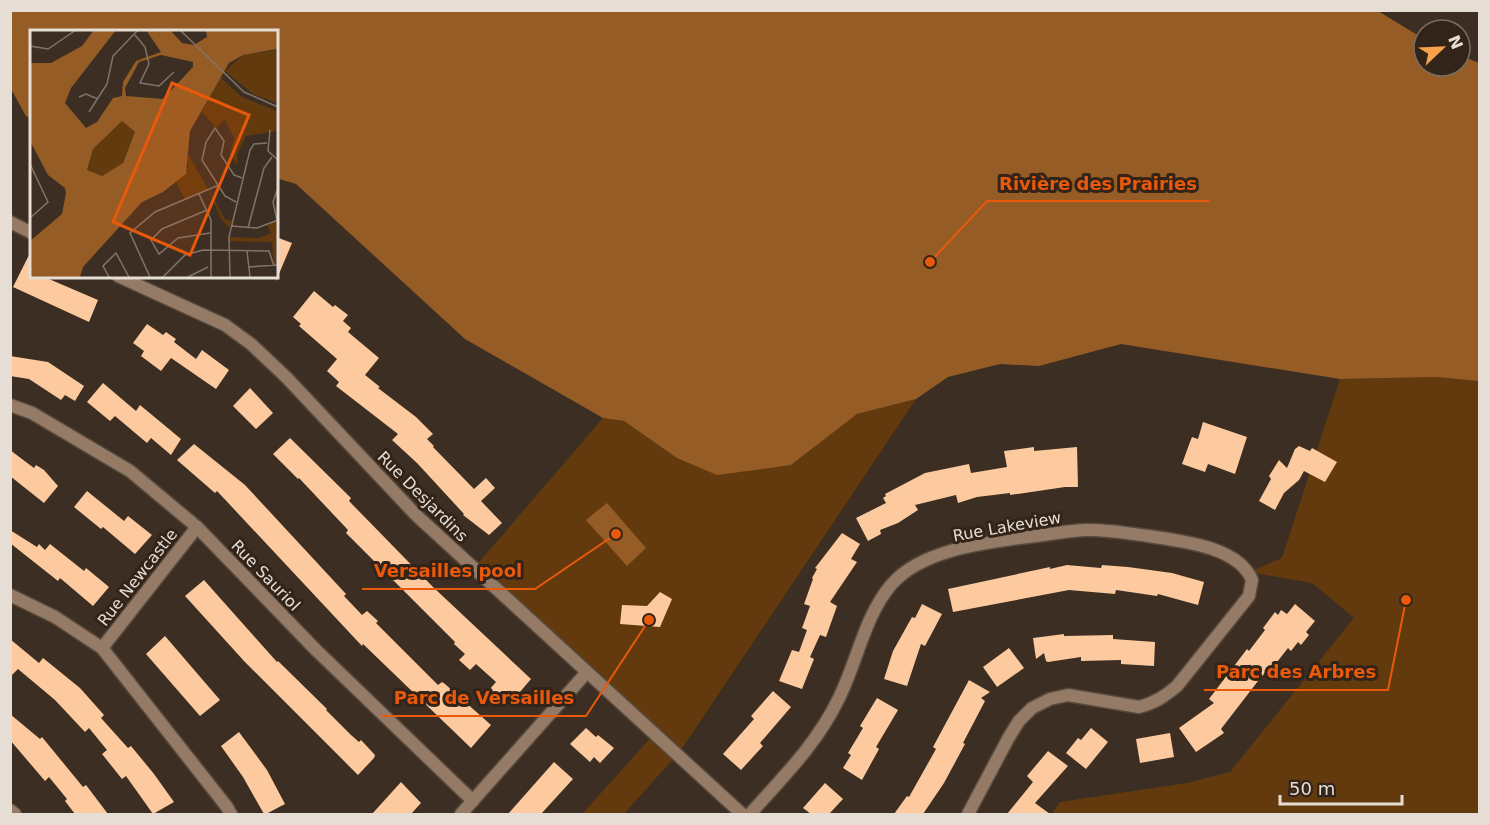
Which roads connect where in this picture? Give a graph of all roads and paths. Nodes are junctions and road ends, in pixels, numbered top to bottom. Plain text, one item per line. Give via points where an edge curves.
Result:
1 (10, 222) edge
2 (30, 232) edge
3 (122, 278) edge
4 (10, 405) edge
5 (197, 527) junction
6 (10, 595) edge
7 (102, 648) junction
8 (587, 672) junction
9 (473, 801) junction
10 (10, 810) edge
11 (15, 814) edge
12 (231, 814) edge
13 (461, 814) edge
14 (742, 814) edge
15 (750, 814) edge
16 (968, 814) edge

1 - 2 street
3 - 8 street, Rue Desjardins via 225,325 251,344 416,515
4 - 5 street, Rue Sauriol via 33,413 129,471
5 - 7 street, Rue Newcastle
5 - 9 street, Rue Sauriol via 316,650
6 - 7 street via 55,617
7 - 12 street
8 - 9 street
8 - 14 street, Rue Desjardins
9 - 13 street
10 - 11 street
15 - 16 street, Rue Lakeview via 817,738 839,699 878,608 891,585 908,570 956,550 1086,530 1205,547 1242,564 1252,580 1249,596 1177,686 1164,697 1139,707 1068,695 1032,708 1009,736

